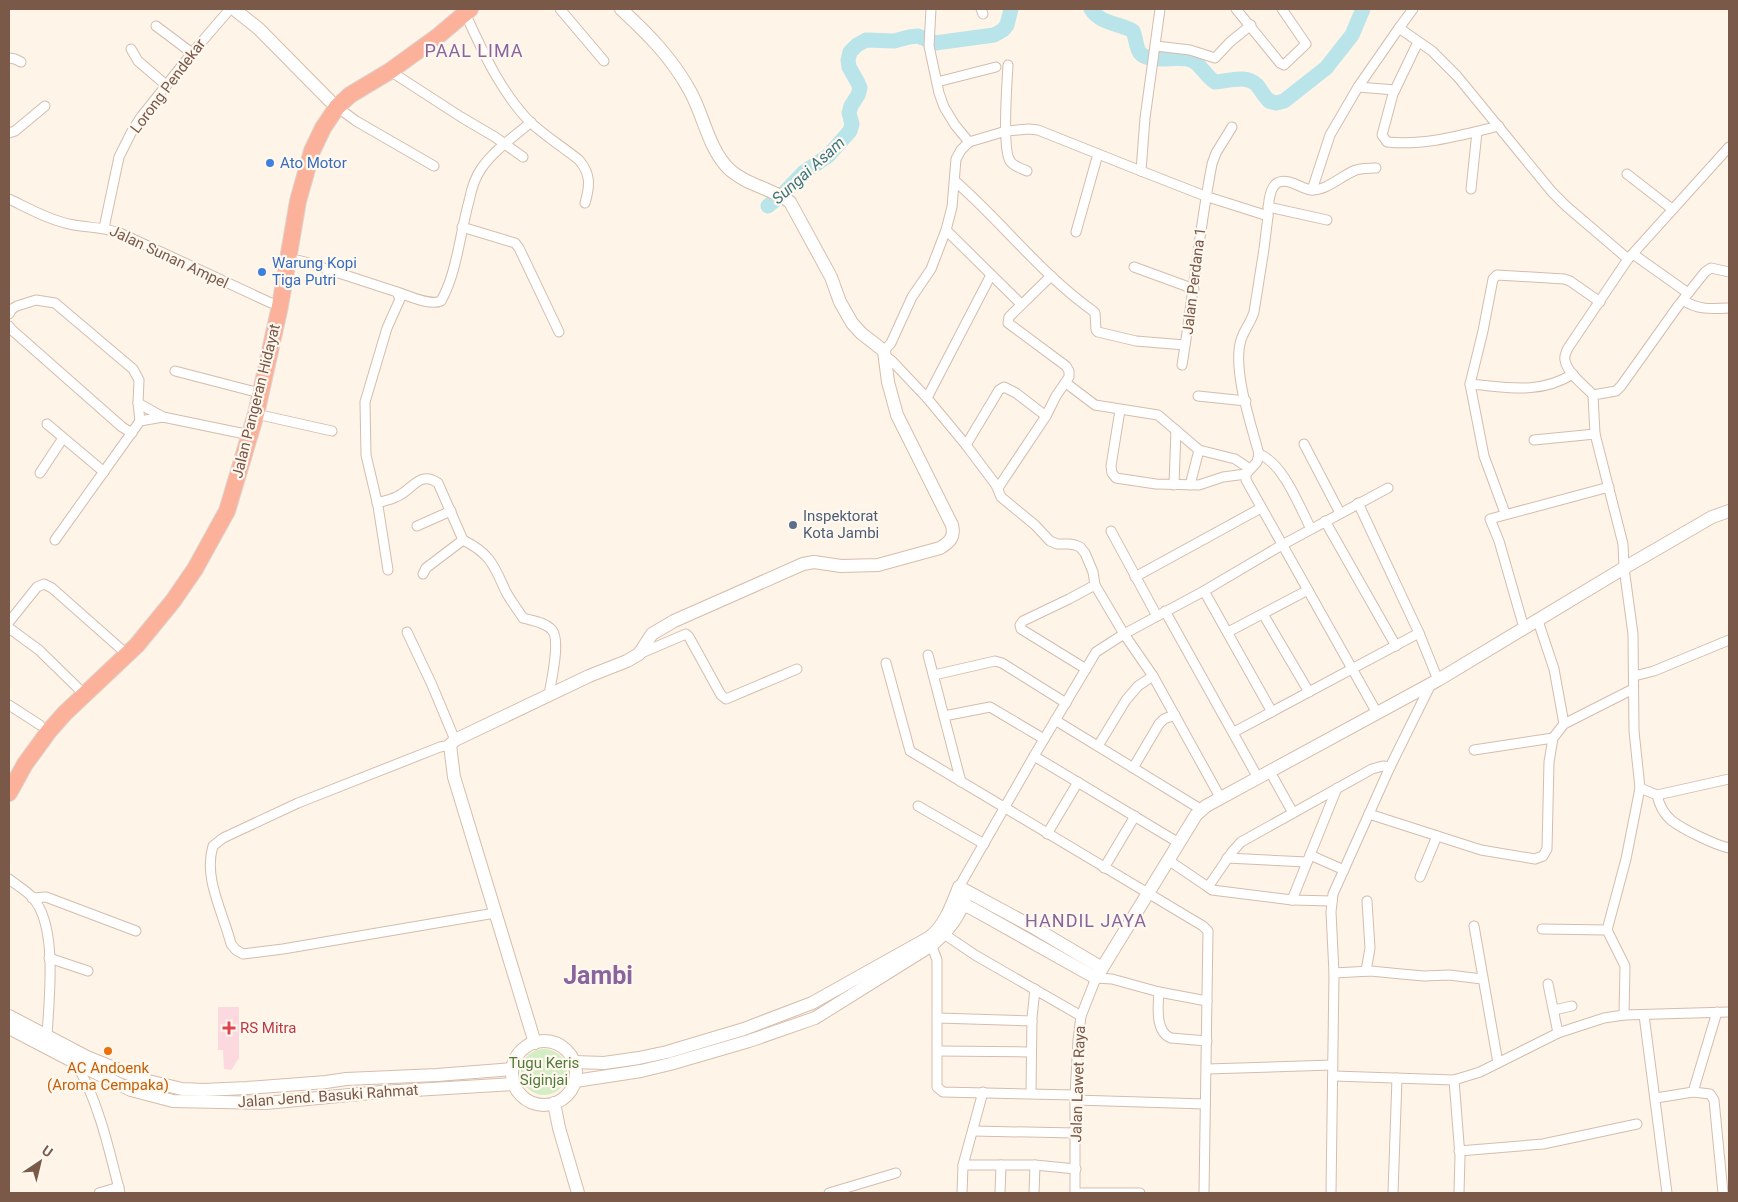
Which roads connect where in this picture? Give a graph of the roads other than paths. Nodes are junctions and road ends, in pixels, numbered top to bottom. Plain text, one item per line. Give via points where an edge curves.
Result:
1 (232, 9) edge
2 (560, 9) edge
3 (622, 9) edge
4 (931, 9) edge
5 (1160, 9) edge
6 (1236, 9) edge
7 (1282, 9) edge
8 (1413, 9) edge
9 (464, 10) edge
10 (156, 26) dead end
11 (1251, 26) junction
12 (1399, 28) junction
13 (1418, 42) junction
14 (1155, 48) junction
15 (131, 49) dead end
16 (192, 52) junction
17 (9, 58) edge
18 (21, 62) dead end
19 (604, 62) dead end
20 (1008, 65) dead end
21 (996, 67) dead end
22 (390, 71) junction
23 (937, 82) junction
24 (166, 85) junction
25 (1358, 87) junction
26 (1395, 90) junction
27 (334, 104) junction
28 (44, 106) dead end
29 (531, 122) junction
30 (1499, 126) junction
31 (1232, 127) dead end
32 (1006, 131) junction
33 (1477, 132) junction
34 (9, 133) edge
35 (969, 142) junction
36 (505, 144) junction
37 (1729, 147) edge
38 (1098, 154) junction
39 (523, 157) dead end
40 (434, 166) dead end
41 (1376, 168) dead end
42 (1027, 171) dead end
43 (1141, 171) junction
44 (1627, 174) dead end
45 (955, 181) junction
46 (1471, 189) dead end
47 (1312, 190) junction
48 (1205, 196) junction
49 (9, 199) edge
50 (585, 203) dead end
51 (1672, 209) junction
52 (1268, 211) junction
53 (1327, 220) dead end
54 (462, 227) junction
55 (104, 228) junction
56 (946, 230) junction
57 (1076, 232) dead end
58 (1631, 256) junction
59 (288, 258) junction
60 (1134, 267) dead end
61 (1729, 272) edge
62 (991, 275) junction
63 (1051, 276) junction
64 (1194, 289) junction
65 (397, 292) junction
66 (1685, 296) junction
67 (1600, 302) junction
68 (275, 304) junction
69 (1021, 304) junction
70 (1729, 308) edge
71 (9, 314) edge
72 (9, 326) edge
73 (559, 332) dead end
74 (1185, 345) junction
75 (885, 353) junction
76 (1182, 365) dead end
77 (175, 371) dead end
78 (1573, 374) junction
79 (1066, 383) junction
80 (1470, 384) junction
81 (252, 391) junction
82 (1593, 395) junction
83 (1198, 396) dead end
84 (927, 398) junction
85 (1246, 401) junction
86 (138, 403) junction
87 (1120, 410) junction
88 (256, 414) junction
89 (1046, 416) junction
90 (162, 417) junction
91 (140, 421) junction
92 (47, 424) dead end
93 (1176, 430) junction
94 (332, 431) dead end
95 (132, 433) junction
96 (246, 434) junction
97 (1595, 434) junction
98 (63, 438) junction
99 (1534, 440) dead end
100 (1304, 444) dead end
101 (966, 445) junction
102 (1199, 450) junction
103 (1259, 454) junction
104 (104, 472) junction
105 (1248, 472) junction
106 (40, 473) dead end
107 (1174, 485) junction
108 (1190, 485) junction
109 (1609, 487) junction
110 (998, 488) junction
111 (1388, 488) dead end
112 (377, 503) junction
113 (1358, 503) junction
114 (1261, 508) junction
115 (451, 511) junction
116 (1729, 511) edge
117 (1340, 512) junction
118 (1505, 514) junction
119 (1325, 521) junction
120 (417, 526) dead end
121 (1311, 529) junction
122 (1111, 531) dead end
123 (55, 540) dead end
124 (463, 540) junction
125 (1282, 544) junction
126 (1624, 568) junction
127 (388, 570) dead end
128 (423, 574) dead end
129 (1135, 577) junction
130 (1095, 585) junction
131 (1308, 590) junction
132 (1204, 591) junction
133 (1165, 611) junction
134 (1263, 614) junction
135 (1157, 616) junction
136 (1538, 621) junction
137 (9, 622) edge
138 (9, 628) edge
139 (1524, 628) junction
140 (407, 632) dead end
141 (1228, 632) junction
142 (1419, 633) junction
143 (1124, 634) junction
144 (1729, 640) edge
145 (129, 645) junction
146 (1396, 646) junction
147 (639, 654) junction
148 (928, 655) dead end
149 (886, 663) dead end
150 (1353, 668) junction
151 (797, 669) dead end
152 (1086, 669) junction
153 (934, 675) junction
154 (1153, 676) junction
155 (1634, 676) junction
156 (1434, 682) junction
157 (1633, 689) junction
158 (82, 691) junction
159 (1310, 692) junction
160 (549, 695) junction
161 (1066, 702) junction
162 (9, 705) edge
163 (1272, 712) junction
164 (1377, 713) junction
165 (1175, 715) junction
166 (944, 716) junction
167 (1055, 720) junction
168 (1564, 724) junction
169 (40, 725) junction
170 (1234, 732) junction
171 (1553, 738) junction
172 (1044, 739) junction
173 (452, 743) junction
174 (1098, 746) junction
175 (1474, 750) dead end
176 (1034, 756) junction
177 (1390, 767) junction
178 (1133, 768) junction
179 (1269, 770) junction
180 (9, 775) edge
181 (1257, 776) junction
182 (1729, 779) edge
183 (961, 782) junction
184 (1078, 782) junction
185 (1337, 788) junction
186 (1640, 788) junction
187 (9, 793) edge
188 (1658, 795) junction
189 (1220, 797) junction
190 (918, 806) dead end
191 (1004, 808) junction
192 (1202, 810) junction
193 (1293, 813) junction
194 (1369, 814) junction
195 (1135, 816) junction
196 (1047, 834) junction
197 (1437, 836) junction
198 (1179, 843) junction
199 (984, 844) junction
200 (1729, 848) edge
201 (1227, 858) junction
202 (1309, 859) junction
203 (1168, 860) junction
204 (1104, 868) junction
205 (1344, 870) junction
206 (9, 878) edge
207 (1420, 878) dead end
208 (963, 885) junction
209 (1208, 887) junction
210 (1147, 894) junction
211 (32, 898) junction
212 (1292, 900) junction
213 (1332, 901) junction
214 (1367, 901) dead end
215 (958, 902) junction
216 (495, 913) junction
217 (1474, 926) dead end
218 (1033, 927) junction
219 (1542, 929) dead end
220 (1607, 930) junction
221 (136, 931) dead end
222 (944, 934) junction
223 (1027, 938) junction
224 (929, 943) junction
225 (909, 954) junction
226 (50, 958) junction
227 (88, 970) dead end
228 (1366, 971) junction
229 (1099, 973) junction
230 (1334, 973) junction
231 (1482, 978) junction
232 (1548, 984) dead end
233 (1035, 989) junction
234 (1159, 992) junction
235 (1207, 1001) junction
236 (1572, 1006) dead end
237 (1554, 1010) junction
238 (1717, 1012) junction
239 (1729, 1012) edge
240 (1624, 1015) junction
241 (1644, 1015) junction
242 (9, 1016) edge
243 (1081, 1016) junction
244 (938, 1018) junction
245 (1032, 1021) junction
246 (9, 1028) edge
247 (1558, 1033) junction
248 (47, 1036) junction
249 (1207, 1041) junction
250 (535, 1043) junction
251 (938, 1051) junction
252 (1031, 1052) junction
253 (574, 1062) junction
254 (76, 1063) junction
255 (1498, 1063) junction
256 (1332, 1065) junction
257 (512, 1069) junction
258 (1207, 1069) junction
259 (1334, 1076) junction
260 (1397, 1078) junction
261 (1454, 1080) junction
262 (575, 1081) junction
263 (514, 1084) junction
264 (247, 1088) junction
265 (983, 1092) junction
266 (1692, 1092) junction
267 (1031, 1094) junction
268 (1075, 1097) junction
269 (1656, 1098) junction
270 (249, 1103) junction
271 (554, 1103) junction
272 (1205, 1104) junction
273 (1637, 1124) dead end
274 (973, 1131) junction
275 (1075, 1133) junction
276 (1459, 1151) junction
277 (963, 1164) junction
278 (1001, 1165) junction
279 (1035, 1165) junction
280 (1076, 1169) junction
281 (896, 1173) dead end
282 (119, 1190) edge
283 (99, 1193) edge
284 (578, 1193) edge
285 (828, 1193) edge
286 (962, 1193) edge
287 (1000, 1193) edge
288 (1034, 1193) edge
289 (1075, 1193) edge
290 (1140, 1193) edge
291 (1204, 1193) edge
292 (1331, 1193) edge
293 (1393, 1193) edge
294 (1459, 1193) edge
295 (1667, 1193) edge
296 (1723, 1193) edge

1 - 16 street, Lorong Pendekar
1 - 27 street via 259,29
2 - 19 street
3 - 75 street via 672,62 689,90 722,161 742,178 784,198 831,277 852,323
4 - 23 street via 929,46
5 - 14 street
6 - 11 street
7 - 11 street via 1306,44 1284,65
8 - 12 street
9 - 22 highway, Jalan Pangeran Hidayat via 437,37
9 - 27 highway, Jalan Pangeran Hidayat via 343,89
9 - 29 street via 499,81
10 - 16 street
11 - 14 street via 1215,58 1190,50
12 - 13 street
12 - 25 street
13 - 26 street
13 - 30 street via 1457,76
14 - 43 street
15 - 24 street via 138,61
16 - 24 street, Lorong Pendekar
17 - 18 street
20 - 32 street
21 - 23 street
22 - 27 highway, Jalan Pangeran Hidayat
22 - 36 street
23 - 35 street via 944,107
24 - 55 street, Lorong Pendekar via 124,146 115,172
25 - 26 street
25 - 47 street via 1330,135
26 - 33 street via 1382,135 1387,142 1416,143
27 - 40 street via 356,121
27 - 59 highway, Jalan Pangeran Hidayat via 309,160
27 - 68 highway, Jalan Pangeran Hidayat via 316,124 294,176 287,202
28 - 34 street
29 - 36 street
29 - 50 street via 585,167 589,178
30 - 33 street
30 - 58 street via 1566,206
31 - 48 street, Jalan Perdana 1 via 1216,153
32 - 35 street
32 - 38 street via 1038,130
32 - 42 street via 1010,160
33 - 46 street
35 - 45 street via 956,159
36 - 39 street
36 - 54 street via 480,170
37 - 51 street
38 - 43 street
38 - 57 street
41 - 47 street via 1355,170
43 - 48 street
44 - 51 street
45 - 56 street
45 - 63 street
47 - 52 street via 1278,182
48 - 52 street
48 - 64 street, Jalan Perdana 1
49 - 55 street, Jalan Sunan Ampel via 51,219
51 - 58 street
52 - 53 street
52 - 85 street via 1254,312 1241,338 1239,351
54 - 65 street via 457,257 441,301 425,301
54 - 73 street via 519,248
55 - 68 street, Jalan Sunan Ampel
56 - 62 street
56 - 75 street via 931,269 912,297
58 - 66 street
58 - 67 street
59 - 65 street
59 - 68 highway, Jalan Pangeran Hidayat
60 - 64 street
61 - 66 street via 1711,268
62 - 69 street
62 - 84 street
63 - 69 street
63 - 74 street via 1096,313 1098,332 1136,342
64 - 74 street, Jalan Perdana 1
65 - 112 street via 400,299 365,402 366,455
66 - 70 street via 1690,305 1700,308
66 - 82 street via 1621,386 1616,391
67 - 78 street via 1564,358
67 - 80 street via 1564,279 1497,275
68 - 81 highway, Jalan Pangeran Hidayat
68 - 88 highway, Jalan Pangeran Hidayat
69 - 79 street via 1009,317 1008,323 1066,366 1070,371
71 - 86 street via 17,306 36,300 55,303 132,369 139,380
72 - 95 street
74 - 76 street, Jalan Perdana 1
75 - 84 street
75 - 147 street via 888,382 897,415 952,525 954,532 948,544 878,565 803,564 674,621 652,634
77 - 81 street
78 - 80 street via 1550,386 1531,388
78 - 82 street
79 - 87 street via 1095,405
79 - 89 street
80 - 118 street via 1484,456
81 - 96 highway, Jalan Pangeran Hidayat
82 - 97 street
83 - 85 street
84 - 101 street
85 - 103 street
86 - 90 street
86 - 91 street
87 - 93 street via 1158,415
87 - 107 street via 1112,466 1114,476
88 - 94 street
88 - 96 highway, Jalan Pangeran Hidayat
89 - 101 street via 1004,388 999,390
89 - 110 street
90 - 91 street
90 - 96 street
91 - 95 street
92 - 98 street
93 - 102 street
93 - 107 street
95 - 104 street
96 - 145 highway, Jalan Pangeran Hidayat via 232,494 218,528 173,601
97 - 99 street
97 - 109 street
98 - 104 street
98 - 106 street
100 - 117 street
101 - 110 street
102 - 105 street via 1235,459
102 - 108 street
103 - 105 street
103 - 121 street via 1268,457 1282,474
104 - 123 street
105 - 108 street
105 - 114 street via 1246,480
107 - 108 street
109 - 118 street
109 - 126 street via 1623,544
110 - 130 street via 1001,497 1050,541 1080,547 1093,572
111 - 113 street
112 - 115 street via 398,497 425,478 431,478 438,483
112 - 127 street
113 - 117 street
113 - 142 street
114 - 125 street
114 - 129 street
115 - 120 street
115 - 124 street
116 - 126 street
117 - 119 street
118 - 139 street via 1490,519
119 - 121 street
119 - 146 street
121 - 125 street
122 - 129 street
124 - 128 street via 426,568
124 - 160 street via 474,545 492,562 506,593 524,618 544,624 553,631 555,651
125 - 131 street
125 - 132 street
126 - 136 street
126 - 155 street via 1633,634
129 - 135 street
130 - 143 street
130 - 152 street via 1020,625
131 - 134 street
131 - 150 street
132 - 133 street
132 - 141 street
133 - 135 street
133 - 170 street
134 - 141 street
134 - 159 street
135 - 143 street
136 - 139 street
136 - 168 street via 1554,669
137 - 145 street via 36,587 44,584
138 - 158 street via 39,650
139 - 156 street
140 - 173 street via 432,685
141 - 163 street
142 - 146 street
142 - 156 street
143 - 152 street via 1096,652
143 - 154 street
144 - 155 street
145 - 158 highway, Jalan Pangeran Hidayat
146 - 150 street
147 - 151 street via 686,634 721,695 726,698
147 - 160 street
148 - 153 street
149 - 183 street via 910,751
150 - 159 street
150 - 164 street
152 - 161 street
153 - 161 street via 1002,662
153 - 166 street
154 - 165 street
154 - 174 street via 1126,700
155 - 157 street
156 - 164 street
156 - 177 street
157 - 168 street
157 - 186 street
158 - 169 highway, Jalan Pangeran Hidayat via 59,705
158 - 187 highway, Jalan Pangeran Hidayat via 48,731
159 - 163 street
160 - 173 street
161 - 167 street
162 - 169 street
163 - 170 street
164 - 179 street
165 - 178 street via 1159,724
165 - 189 street
166 - 172 street via 990,707
166 - 183 street
167 - 172 street
167 - 174 street
168 - 171 street
169 - 180 highway, Jalan Pangeran Hidayat
170 - 181 street
171 - 175 street
171 - 197 street via 1549,762 1547,849 1543,856 1535,858 1481,850
172 - 176 street
173 - 216 street via 452,769
173 - 216 street via 298,803 223,838 213,846 209,857 210,874 231,944 243,954
174 - 178 street
176 - 184 street
176 - 191 street
177 - 185 street via 1372,769
177 - 194 street
178 - 192 street
179 - 181 street
179 - 193 street
181 - 189 street
182 - 188 street
183 - 191 street
184 - 195 street
184 - 196 street
185 - 193 street
185 - 202 street
186 - 188 street
186 - 220 street
188 - 200 street via 1658,802 1671,820
189 - 192 street
190 - 199 street
191 - 196 street
191 - 199 street
192 - 198 street
193 - 201 street via 1241,842
194 - 197 street
194 - 205 street
195 - 198 street
195 - 204 street
196 - 204 street
197 - 207 street
198 - 203 street
199 - 208 street
201 - 202 street
201 - 209 street
202 - 205 street
202 - 212 street
203 - 209 street
203 - 210 street
204 - 210 street
205 - 213 street
206 - 211 street
208 - 215 street
208 - 218 street
209 - 212 street
210 - 229 street
210 - 235 street via 1208,931
211 - 221 street via 46,897
211 - 226 street via 44,916 50,939
212 - 213 street
213 - 230 street
214 - 228 street via 1370,948
215 - 222 street
215 - 223 street
215 - 224 street
216 - 250 street
217 - 231 street
218 - 223 street
218 - 229 street
219 - 220 street
220 - 240 street via 1625,966
222 - 224 street
222 - 233 street
223 - 229 street
224 - 225 street
224 - 244 street via 937,960
225 - 253 street via 812,1003 744,1029 639,1058 604,1063
225 - 262 street via 814,1018 670,1064
226 - 227 street
226 - 248 street
228 - 230 street
228 - 231 street
229 - 234 street
229 - 243 street, Jalan Lawet Raya
230 - 256 street
231 - 255 street
232 - 237 street
233 - 243 street
233 - 245 street
234 - 235 street
234 - 249 street via 1160,1025 1166,1035
235 - 249 street
236 - 237 street
237 - 247 street
238 - 239 street
238 - 241 street
238 - 266 street
240 - 241 street
240 - 247 street
241 - 269 street
242 - 248 street, Jalan Jend. Basuki Rahmat
243 - 268 street, Jalan Lawet Raya
244 - 245 street
244 - 251 street
245 - 252 street
246 - 254 street, Jalan Jend. Basuki Rahmat
247 - 255 street
248 - 264 street, Jalan Jend. Basuki Rahmat via 87,1058 144,1080 182,1089
249 - 258 street
250 - 253 street via 554,1043 569,1053
250 - 257 street via 520,1051
251 - 252 street
251 - 265 street via 939,1090
252 - 267 street
253 - 262 street
254 - 270 street, Jalan Jend. Basuki Rahmat via 131,1090 173,1101
254 - 282 street via 93,1098
255 - 261 street
256 - 258 street
256 - 259 street
257 - 263 street
257 - 264 street, Jalan Jend. Basuki Rahmat
258 - 272 street
259 - 260 street
259 - 292 street
260 - 261 street
260 - 293 street
261 - 276 street
262 - 271 street via 571,1091
263 - 270 street, Jalan Jend. Basuki Rahmat
263 - 271 street via 526,1100 535,1104
264 - 270 street
265 - 267 street
265 - 274 street
266 - 269 street
266 - 296 street via 1710,1094 1714,1100
267 - 268 street
268 - 272 street
268 - 275 street, Jalan Lawet Raya
269 - 295 street
271 - 284 street
272 - 291 street
273 - 276 street via 1543,1144
274 - 275 street
274 - 277 street
275 - 280 street, Jalan Lawet Raya
276 - 294 street
277 - 278 street
277 - 286 street
278 - 279 street
278 - 287 street
279 - 280 street
279 - 288 street
280 - 289 street, Jalan Lawet Raya
281 - 285 street
282 - 283 street
289 - 290 street

